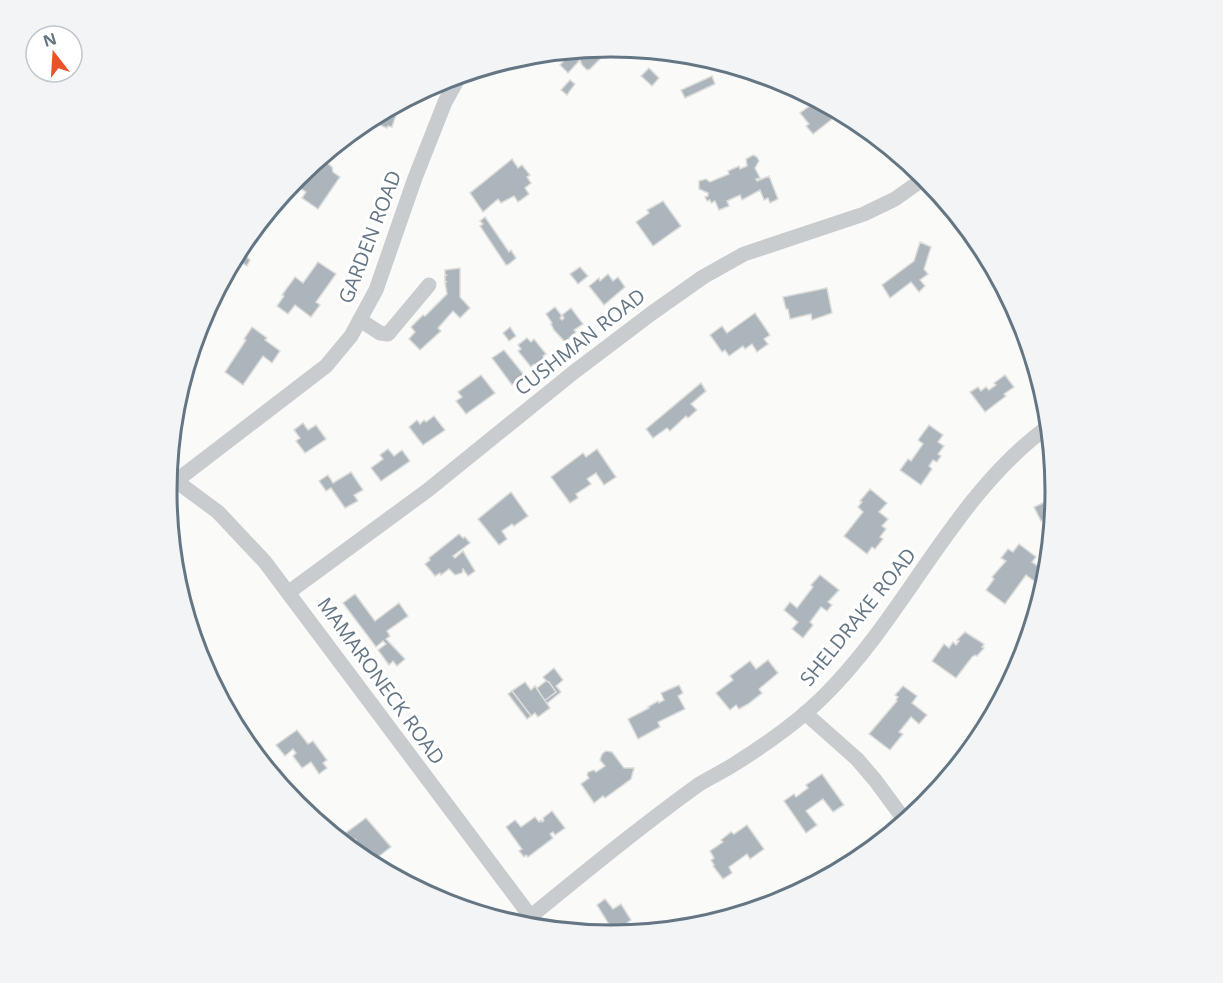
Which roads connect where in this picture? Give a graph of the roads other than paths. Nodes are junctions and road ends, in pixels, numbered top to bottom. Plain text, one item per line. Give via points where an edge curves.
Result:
1 (453, 87) edge
2 (918, 183) edge
3 (429, 285) dead end
4 (360, 321) junction
5 (1042, 432) edge
6 (178, 475) edge
7 (177, 483) edge
8 (289, 592) junction
9 (805, 713) junction
10 (901, 815) edge
11 (530, 916) junction
12 (532, 919) edge

1 - 4 street, GARDEN ROAD via 376,290
2 - 8 street, CUSHMAN ROAD via 864,214 744,254 703,277
3 - 4 street via 388,334
4 - 6 street, GARDEN ROAD via 326,366
5 - 9 street, SHELDRAKE ROAD via 981,492 862,652
7 - 8 street, MAMARONECK ROAD via 218,512
8 - 11 street, MAMARONECK ROAD
9 - 10 street via 856,759
9 - 11 street, SHELDRAKE ROAD via 665,809
11 - 12 street, MAMARONECK ROAD

